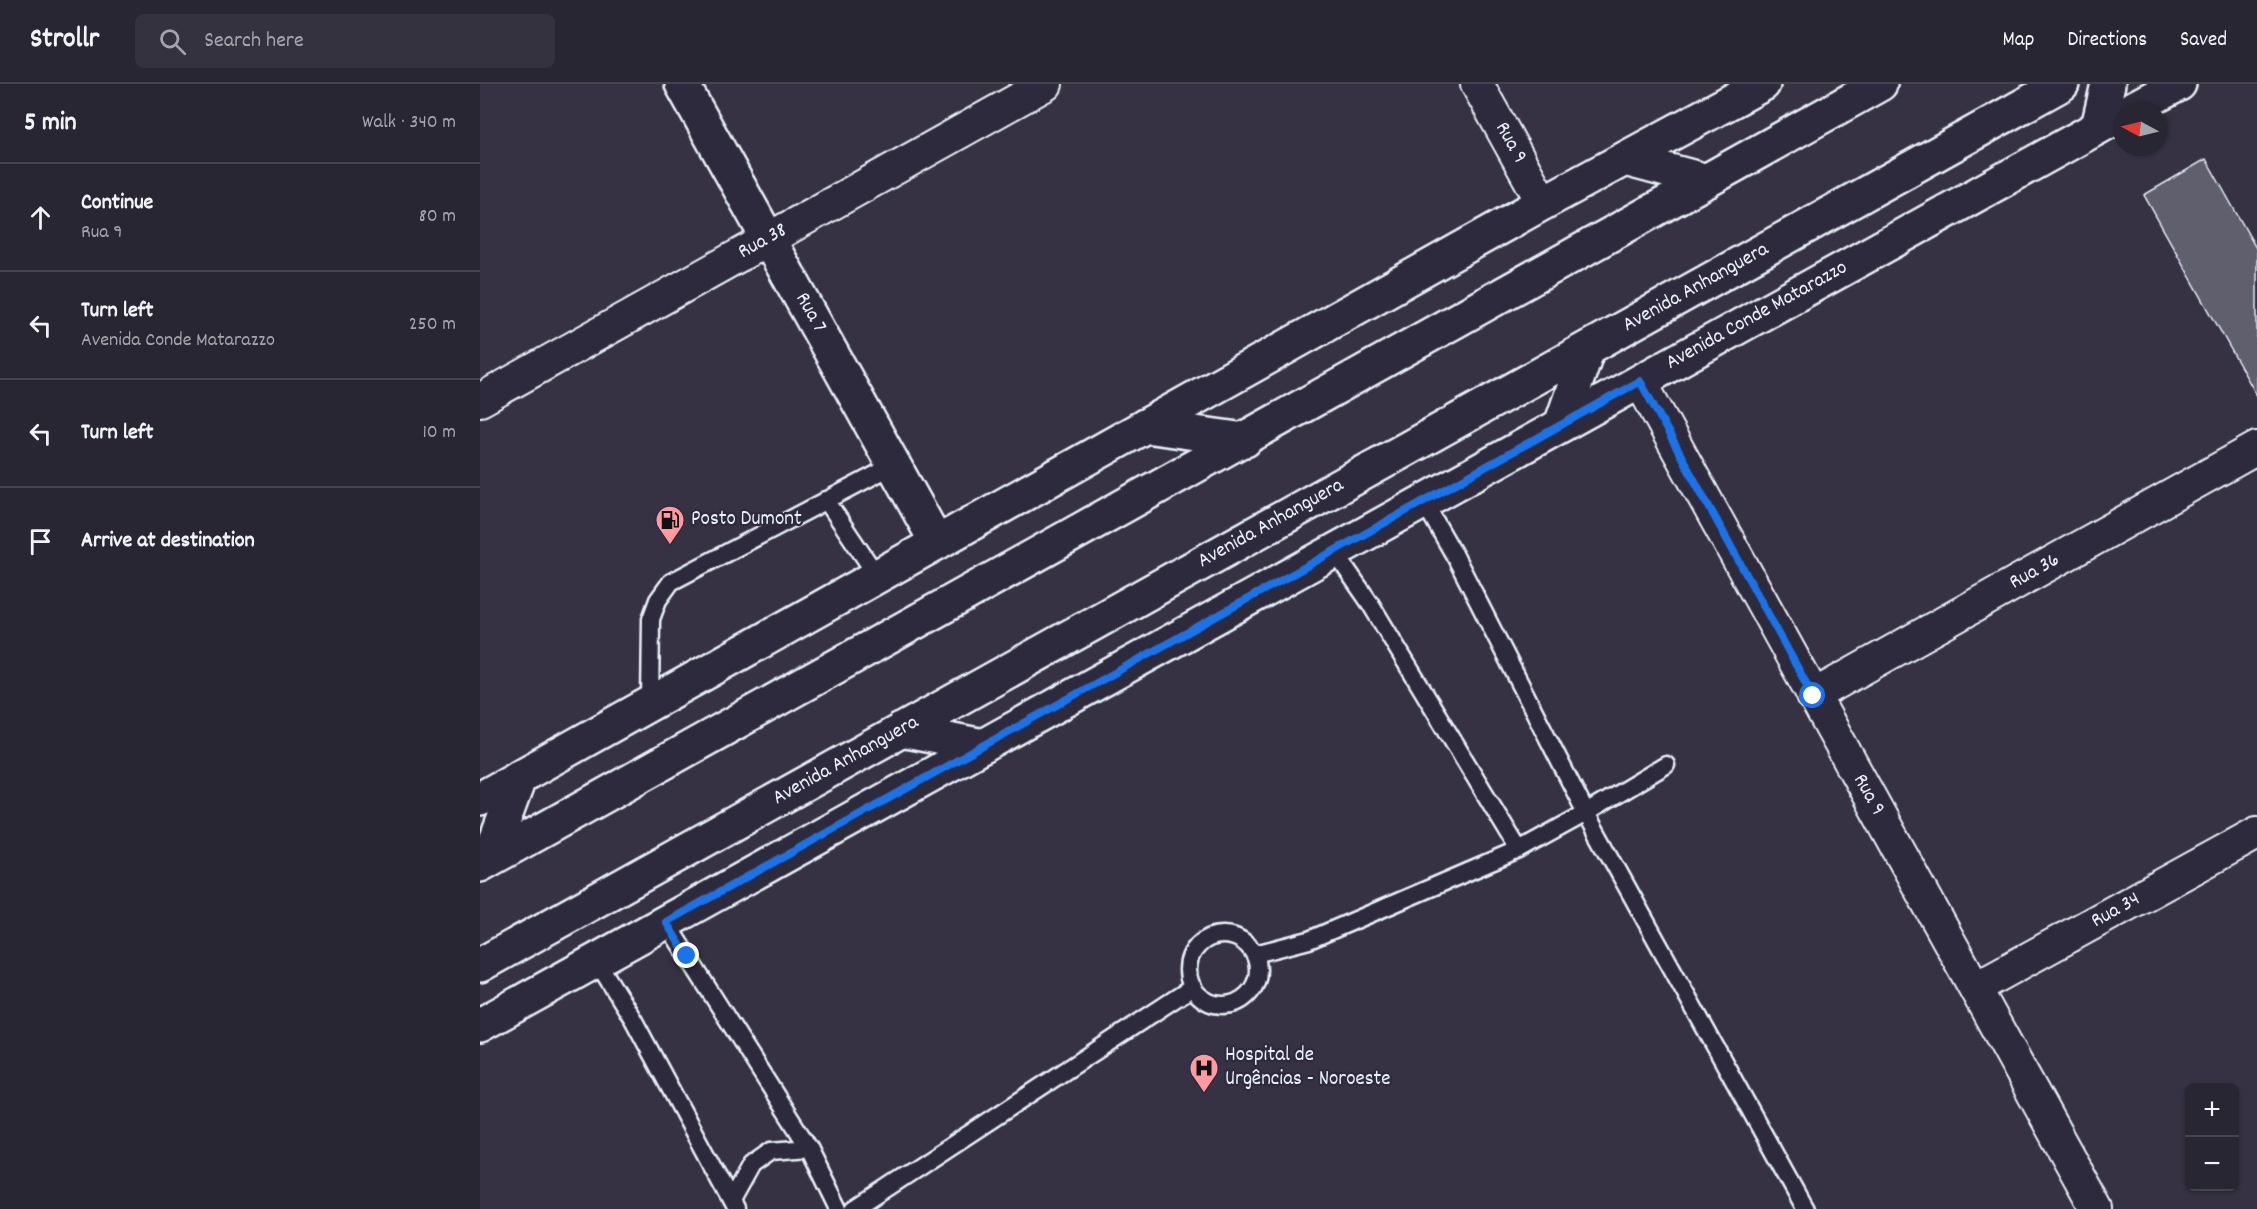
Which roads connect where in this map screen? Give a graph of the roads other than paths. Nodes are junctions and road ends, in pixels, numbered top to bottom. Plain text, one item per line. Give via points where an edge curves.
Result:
1 (682, 84) edge
2 (1046, 84) edge
3 (1477, 84) edge
4 (1762, 84) edge
5 (1880, 84) edge
6 (2062, 84) edge
7 (2108, 84) edge
8 (2179, 84) edge
9 (2145, 102) edge
10 (2110, 121) edge
11 (1624, 159) junction
12 (1707, 181) junction
13 (1543, 203) junction
14 (768, 239) junction
15 (1588, 348) junction
16 (1640, 381) junction
17 (480, 400) edge
18 (1560, 425) junction
19 (1145, 426) junction
20 (1245, 440) junction
21 (2257, 448) edge
22 (894, 465) junction
23 (826, 500) junction
24 (1424, 502) junction
25 (937, 543) junction
26 (1334, 551) junction
27 (877, 576) junction
28 (1813, 696) junction
29 (650, 703) junction
30 (901, 730) junction
31 (983, 746) junction
32 (1666, 765) dead end
33 (520, 776) junction
34 (480, 799) edge
35 (1586, 813) junction
36 (2257, 833) edge
37 (1519, 850) junction
38 (484, 863) edge
39 (666, 922) junction
40 (1255, 954) junction
41 (596, 960) junction
42 (480, 965) edge
43 (1193, 987) junction
44 (1975, 988) junction
45 (480, 1025) edge
46 (809, 1148) junction
47 (733, 1205) edge
48 (838, 1209) edge
49 (855, 1209) edge
50 (1805, 1209) edge
51 (2097, 1209) edge

1 - 14 main road, Rua 7
2 - 14 street, Rua 38
3 - 13 street, Rua 9
4 - 11 main road
5 - 12 main road
6 - 15 main road, Avenida Anhanguera
7 - 10 main road
8 - 9 main road
10 - 16 main road, Avenida Conde Matarazzo
11 - 12 main road
11 - 13 main road
12 - 20 main road
13 - 19 main road
14 - 17 street, Rua 38
14 - 22 main road, Rua 7
15 - 18 main road
15 - 30 main road, Avenida Anhanguera
16 - 18 main road, Avenida Conde Matarazzo
16 - 28 street, Rua 9
18 - 24 main road, Avenida Conde Matarazzo
19 - 20 main road
19 - 25 main road
20 - 38 main road
21 - 28 street, Rua 36
22 - 23 lane
22 - 25 main road, Rua 7
23 - 27 lane
23 - 29 lane via 671,582 651,619
24 - 26 main road, Avenida Conde Matarazzo
24 - 35 lane
25 - 27 main road
26 - 31 main road, Avenida Conde Matarazzo
26 - 37 lane via 1370,603
27 - 29 main road
28 - 44 street, Rua 9
29 - 33 main road
30 - 31 main road
30 - 42 main road, Avenida Anhanguera
31 - 39 main road, Avenida Conde Matarazzo
32 - 35 lane
33 - 34 main road
33 - 38 main road
35 - 37 lane
35 - 50 lane
36 - 44 street, Rua 34
37 - 40 lane via 1309,940
39 - 41 main road, Avenida Conde Matarazzo
39 - 46 lane
40 - 43 lane via 1257,976 1253,987 1235,1003 1211,1003
40 - 43 lane via 1235,937 1211,937 1193,952 1189,963
41 - 45 main road, Avenida Conde Matarazzo
41 - 47 lane via 633,1019
43 - 49 lane
44 - 51 street, Rua 9
46 - 47 lane via 771,1151 764,1156 751,1166
46 - 48 lane

